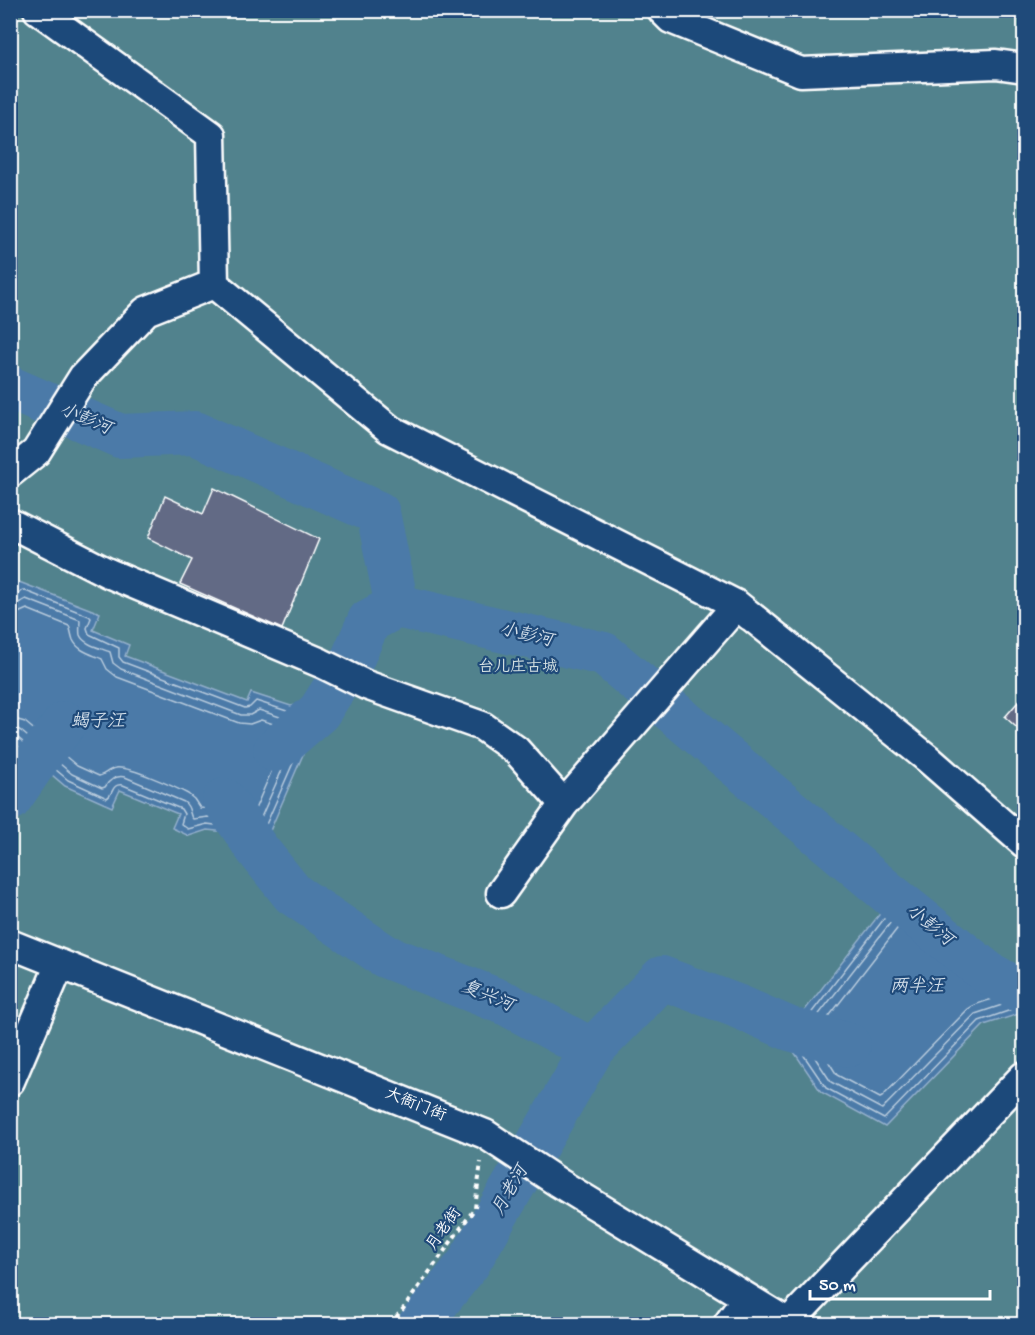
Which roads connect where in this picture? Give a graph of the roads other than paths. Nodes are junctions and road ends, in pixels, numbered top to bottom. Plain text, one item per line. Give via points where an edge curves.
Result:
1 (38, 10) edge
2 (662, 10) edge
3 (1024, 68) edge
4 (214, 284) junction
5 (10, 473) edge
6 (10, 523) edge
7 (737, 605) junction
8 (564, 804) junction
9 (1024, 843) edge
10 (1024, 852) edge
11 (501, 893) dead end
12 (10, 944) edge
13 (60, 964) junction
14 (10, 1081) edge
15 (1020, 1081) edge
16 (747, 1298) junction
17 (728, 1324) edge
18 (789, 1324) edge

1 - 4 street via 211,135
2 - 3 street via 671,19 801,72 996,64
4 - 5 street via 146,311 83,377 36,452
4 - 7 street via 389,429
6 - 8 street via 108,573 366,685 482,726 516,750
7 - 8 street
7 - 9 street via 927,758
7 - 10 street
8 - 11 street
12 - 13 street, 大衙门街
13 - 14 street
13 - 16 street, 大衙门街 via 485,1134
15 - 18 street
16 - 17 street
16 - 18 street, 大衙门街

